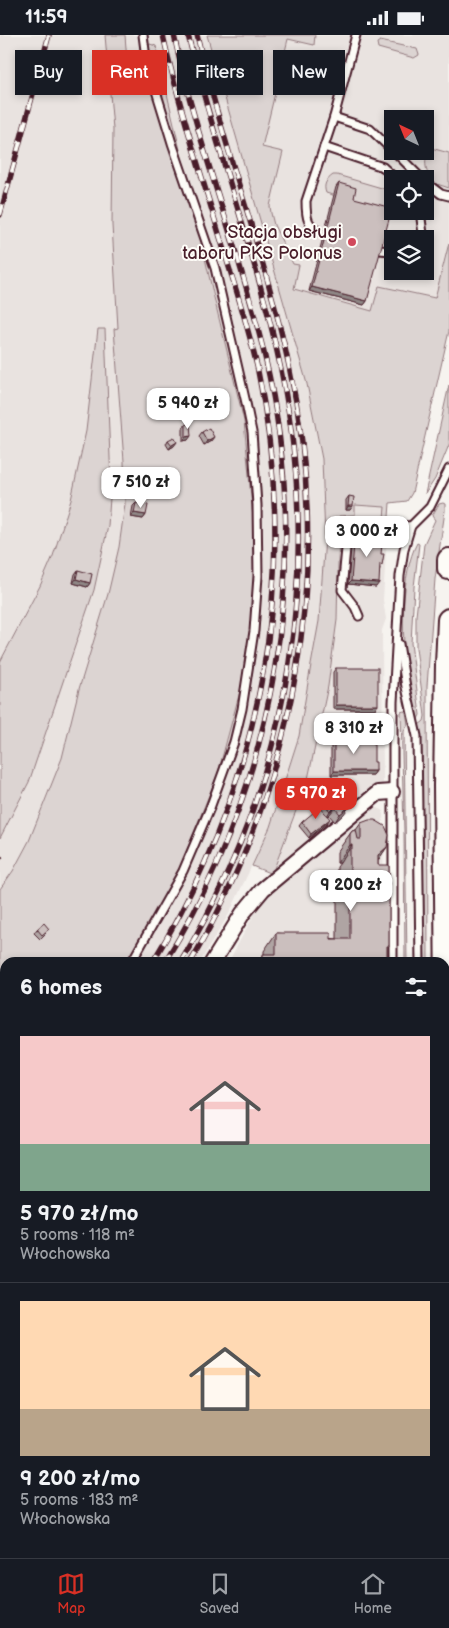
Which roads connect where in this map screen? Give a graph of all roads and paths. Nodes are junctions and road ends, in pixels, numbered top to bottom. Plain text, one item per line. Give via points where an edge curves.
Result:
1 (143, 35) edge
2 (356, 35) edge
3 (334, 117) junction
4 (384, 142) edge
5 (324, 147) junction
6 (402, 160) edge
7 (386, 170) edge
8 (413, 170) edge
9 (434, 189) edge
10 (449, 197) edge
11 (324, 234) edge
12 (379, 250) edge
13 (384, 250) edge
14 (449, 469) edge
15 (411, 526) junction
16 (449, 560) edge
17 (449, 568) edge
18 (358, 616) dead end
19 (449, 620) edge
20 (396, 629) junction
21 (392, 792) junction
22 (134, 957) edge
23 (216, 957) edge
24 (393, 957) edge
25 (420, 957) edge
26 (447, 957) edge

1 - 22 lane via 146,58 172,143 215,268 246,403 252,433 257,505 258,576 254,631 234,742 183,871
2 - 3 lane
3 - 4 lane via 370,129
3 - 5 lane
5 - 7 lane
5 - 11 lane via 306,201 306,214 310,225
6 - 8 lane
9 - 10 lane
12 - 13 lane
14 - 15 lane via 430,507
15 - 18 lane via 356,525 350,529 342,590
15 - 20 lane via 400,576
16 - 17 main road
19 - 26 main road via 445,767
20 - 21 lane
20 - 25 lane via 417,737
21 - 23 street via 378,793 340,818 262,889
21 - 24 lane

